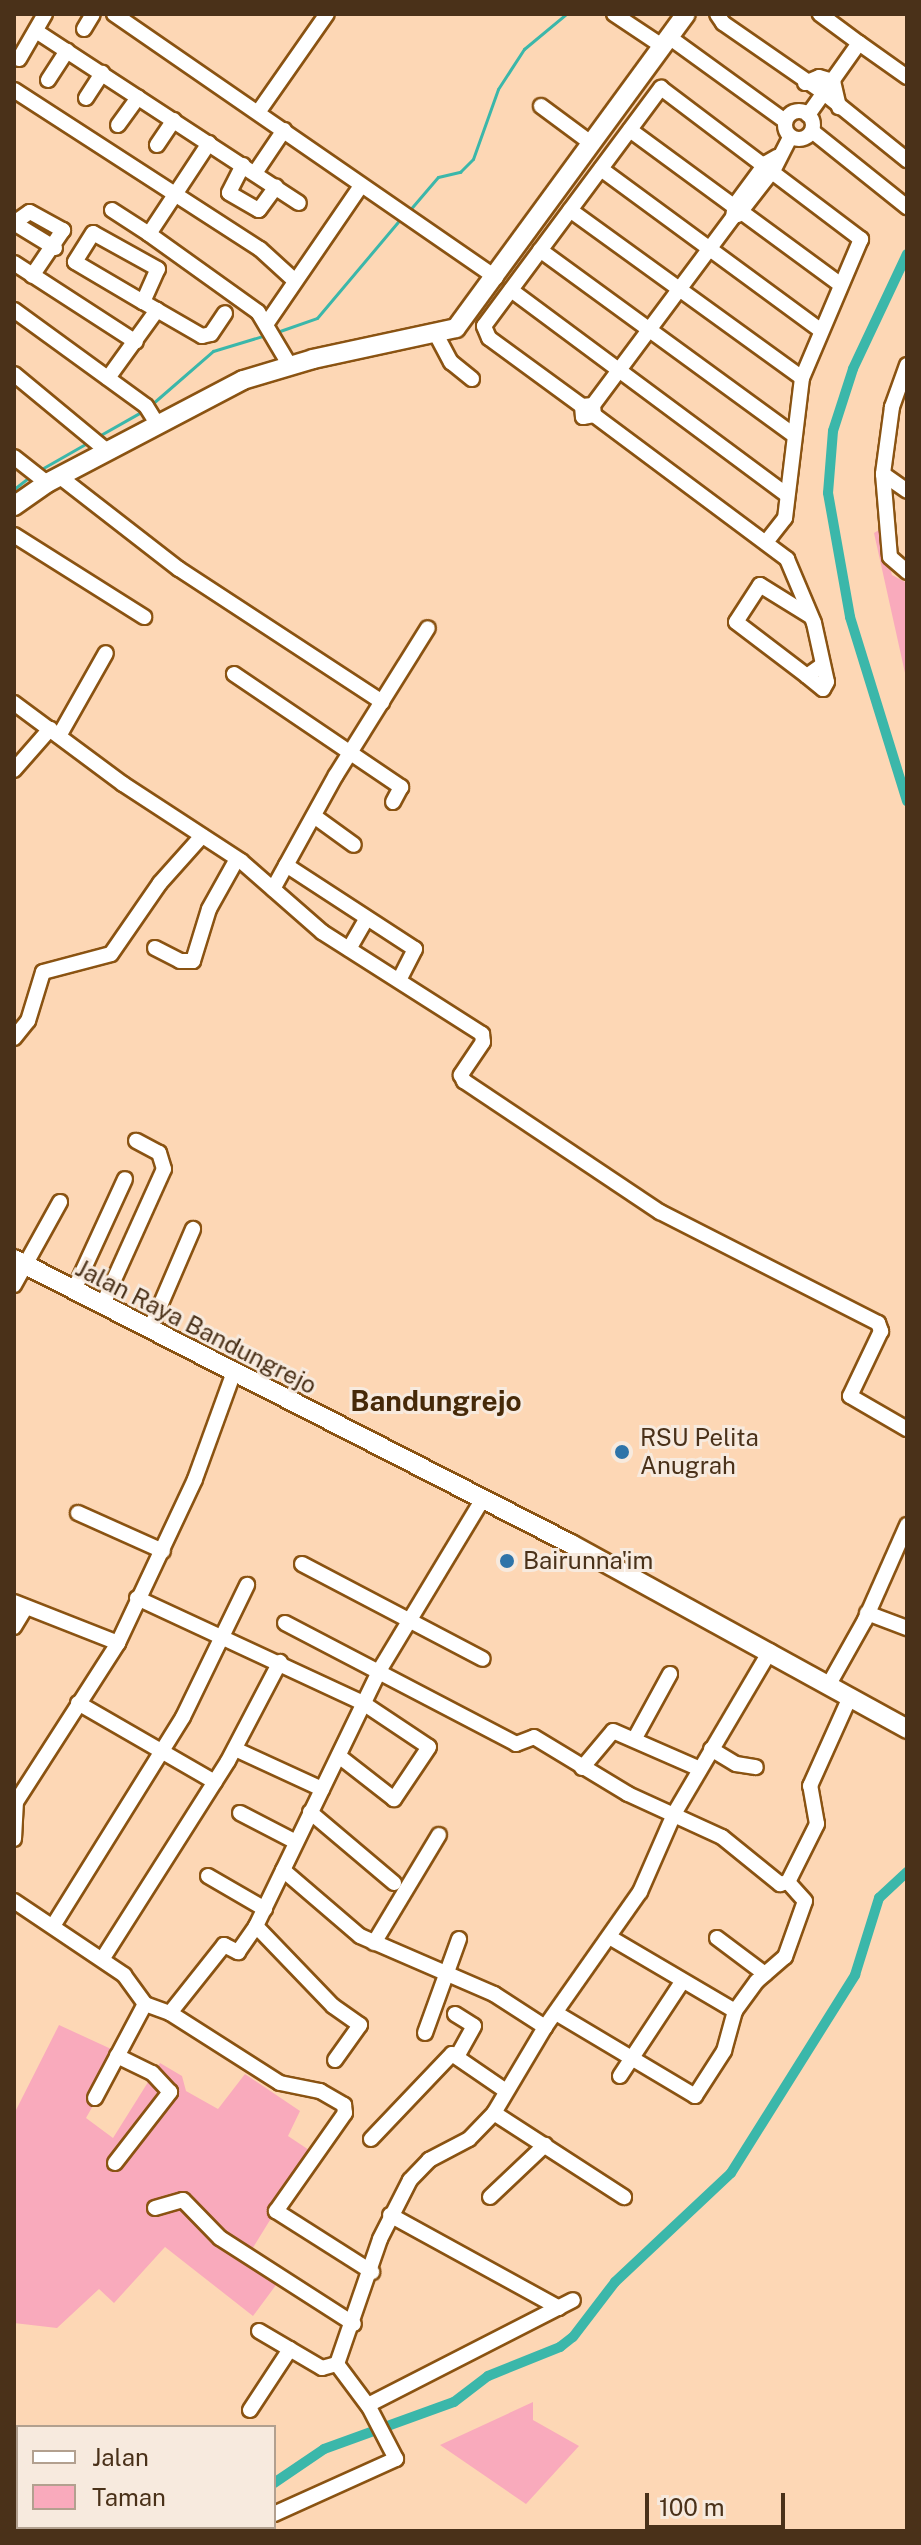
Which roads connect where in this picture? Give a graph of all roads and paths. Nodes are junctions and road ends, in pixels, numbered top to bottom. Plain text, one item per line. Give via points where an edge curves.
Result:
1 (45, 14) edge
2 (93, 14) edge
3 (114, 14) edge
4 (327, 14) edge
5 (614, 14) edge
6 (686, 14) edge
7 (717, 14) edge
8 (820, 14) edge
9 (137, 19) edge
10 (84, 29) dead end
11 (36, 31) junction
12 (666, 42) junction
13 (859, 43) junction
14 (67, 51) junction
15 (19, 59) dead end
16 (102, 73) junction
17 (907, 77) edge
18 (48, 80) dead end
19 (829, 87) junction
20 (14, 90) edge
21 (138, 97) junction
22 (86, 98) dead end
23 (541, 106) dead end
24 (259, 111) junction
25 (808, 115) junction
26 (174, 120) junction
27 (785, 121) junction
28 (118, 125) dead end
29 (284, 130) junction
30 (630, 130) junction
31 (812, 131) junction
32 (790, 137) junction
33 (209, 143) junction
34 (591, 143) junction
35 (157, 145) dead end
36 (907, 160) edge
37 (772, 163) junction
38 (249, 169) junction
39 (601, 169) junction
40 (276, 187) junction
41 (360, 187) junction
42 (174, 192) junction
43 (299, 203) dead end
44 (906, 206) edge
45 (112, 210) dead end
46 (570, 210) junction
47 (737, 211) junction
48 (14, 223) edge
49 (149, 234) junction
50 (55, 248) junction
51 (710, 249) junction
52 (540, 250) junction
53 (14, 263) edge
54 (32, 276) junction
55 (294, 280) junction
56 (838, 283) junction
57 (504, 284) junction
58 (680, 290) junction
59 (143, 302) junction
60 (14, 310) edge
61 (157, 310) junction
62 (225, 313) dead end
63 (819, 329) junction
64 (649, 330) junction
65 (271, 332) junction
66 (437, 336) junction
67 (136, 342) junction
68 (907, 365) edge
69 (290, 366) junction
70 (619, 370) junction
71 (14, 374) edge
72 (108, 378) junction
73 (802, 378) junction
74 (472, 379) dead end
75 (892, 407) junction
76 (590, 409) junction
77 (152, 416) junction
78 (907, 416) edge
79 (791, 433) junction
80 (99, 445) junction
81 (14, 457) edge
82 (883, 474) junction
83 (45, 477) junction
84 (907, 491) edge
85 (787, 495) junction
86 (14, 506) edge
87 (14, 535) edge
88 (768, 540) junction
89 (907, 572) edge
90 (811, 616) junction
91 (144, 617) dead end
92 (428, 628) dead end
93 (106, 653) dead end
94 (234, 674) dead end
95 (382, 702) junction
96 (14, 703) edge
97 (54, 732) junction
98 (350, 753) junction
99 (14, 770) edge
100 (393, 802) dead end
101 (314, 816) junction
102 (202, 836) junction
103 (354, 845) dead end
104 (237, 859) junction
105 (286, 865) junction
106 (273, 889) junction
107 (366, 919) junction
108 (155, 948) dead end
109 (349, 949) junction
110 (399, 980) junction
111 (14, 1038) edge
112 (136, 1141) dead end
113 (125, 1179) dead end
114 (60, 1202) dead end
115 (193, 1229) dead end
116 (18, 1262) edge
117 (14, 1285) edge
118 (74, 1290) junction
119 (103, 1304) junction
120 (150, 1329) junction
121 (234, 1372) junction
122 (907, 1429) edge
123 (481, 1502) junction
124 (78, 1513) dead end
125 (907, 1525) edge
126 (163, 1551) junction
127 (302, 1564) dead end
128 (247, 1585) dead end
129 (137, 1598) junction
130 (20, 1605) edge
131 (867, 1613) junction
132 (409, 1620) junction
133 (285, 1623) dead end
134 (14, 1627) edge
135 (907, 1628) edge
136 (223, 1639) junction
137 (118, 1643) junction
138 (770, 1651) junction
139 (483, 1659) dead end
140 (280, 1662) junction
141 (379, 1671) junction
142 (670, 1674) dead end
143 (828, 1686) junction
144 (850, 1697) junction
145 (78, 1703) junction
146 (363, 1703) junction
147 (907, 1729) edge
148 (635, 1738) junction
149 (235, 1749) junction
150 (711, 1749) junction
151 (162, 1753) junction
152 (339, 1756) junction
153 (756, 1767) dead end
154 (582, 1768) junction
155 (700, 1769) junction
156 (215, 1782) junction
157 (322, 1789) junction
158 (15, 1804) edge
159 (310, 1812) junction
160 (240, 1813) dead end
161 (674, 1814) junction
162 (439, 1835) dead end
163 (14, 1839) edge
164 (296, 1842) junction
165 (283, 1870) junction
166 (208, 1876) dead end
167 (788, 1882) junction
168 (394, 1883) dead end
169 (14, 1901) edge
170 (265, 1909) junction
171 (53, 1926) junction
172 (256, 1926) junction
173 (611, 1938) junction
174 (717, 1938) dead end
175 (459, 1939) dead end
176 (374, 1943) junction
177 (103, 1958) junction
178 (446, 1974) junction
179 (765, 1974) junction
180 (682, 1982) junction
181 (145, 2004) junction
182 (735, 2011) junction
183 (170, 2013) junction
184 (556, 2013) junction
185 (455, 2014) dead end
186 (545, 2027) junction
187 (425, 2033) dead end
188 (458, 2055) junction
189 (117, 2056) junction
190 (630, 2059) junction
191 (335, 2060) dead end
192 (620, 2076) dead end
193 (506, 2091) junction
194 (95, 2098) dead end
195 (494, 2113) junction
196 (371, 2139) dead end
197 (545, 2145) junction
198 (115, 2163) dead end
199 (490, 2197) dead end
200 (624, 2197) dead end
201 (155, 2208) dead end
202 (390, 2215) junction
203 (372, 2272) junction
204 (573, 2300) dead end
205 (559, 2308) junction
206 (354, 2324) junction
207 (259, 2331) dead end
208 (290, 2349) junction
209 (337, 2364) junction
210 (369, 2406) junction
211 (250, 2410) dead end
212 (276, 2513) edge

1 - 11 street
2 - 10 street
3 - 9 street
4 - 24 street
5 - 12 street
6 - 12 main road
7 - 19 street via 805,83
8 - 13 street
9 - 24 street
11 - 14 street
11 - 15 street
12 - 27 street
12 - 34 main road
13 - 17 street
13 - 19 street
14 - 16 street
14 - 18 street
16 - 21 street
16 - 22 street
19 - 25 street
19 - 36 street via 839,107
20 - 42 street
21 - 26 street
21 - 28 street
23 - 34 street
24 - 29 street
25 - 27 street via 795,112
25 - 31 street
26 - 33 street
26 - 35 street
27 - 32 street
29 - 38 street
29 - 41 street
30 - 37 street via 661,88
30 - 39 street
30 - 47 street
31 - 32 street via 803,139
31 - 44 street
32 - 37 street
33 - 38 street
33 - 42 street
34 - 57 main road
37 - 47 street
37 - 56 street via 860,237
38 - 40 street
38 - 40 street via 229,193 259,210
39 - 46 street
39 - 51 street
40 - 43 street
41 - 55 street
41 - 57 street
42 - 49 street
42 - 55 street via 260,249
45 - 49 street
46 - 52 street
46 - 58 street
47 - 51 street
47 - 56 street
48 - 50 street
48 - 50 street via 30,212 62,228 64,236
49 - 65 street
50 - 54 street
51 - 58 street
51 - 63 street
52 - 57 street
52 - 64 street
53 - 54 street
54 - 67 street
55 - 65 street
56 - 63 street
57 - 66 main road via 459,326
57 - 70 street
57 - 76 street via 486,322 486,335
58 - 64 street
58 - 73 street
59 - 59 street via 75,262 93,233 158,269
59 - 61 street
60 - 72 street
61 - 62 street via 202,336 211,334
61 - 67 street
63 - 73 street
64 - 70 street
64 - 79 street
65 - 69 street
66 - 69 main road
66 - 74 street via 451,362
67 - 72 street
68 - 75 street
69 - 77 main road
70 - 76 street
70 - 85 street
71 - 80 street
72 - 77 street
73 - 79 street
75 - 78 street
75 - 82 street
76 - 88 street
77 - 80 main road
79 - 85 street
80 - 83 main road
81 - 83 street
82 - 84 street
82 - 89 street via 890,557
83 - 86 main road
83 - 95 street
85 - 88 street via 784,523
87 - 91 street
88 - 90 street via 791,564
90 - 90 street via 760,585 736,622 825,689
92 - 95 street
93 - 97 street
94 - 98 street
95 - 98 street
96 - 97 street
97 - 99 street
97 - 102 street
98 - 100 street via 401,787
98 - 101 street
101 - 103 street
101 - 105 street
102 - 104 street
102 - 111 street via 160,883 111,954 43,972 28,1021
104 - 106 street
104 - 108 street via 209,909 193,961 180,961
105 - 106 street
105 - 107 street
106 - 109 street
107 - 109 street
107 - 110 street via 415,949
109 - 110 street
110 - 122 street via 484,1037 461,1075 464,1081 660,1212 878,1323 881,1331 850,1396
112 - 119 street via 159,1153 166,1164
113 - 118 street
114 - 116 street
115 - 120 street
116 - 117 street
116 - 118 main road, Jalan Raya Bandungrejo
118 - 119 main road, Jalan Raya Bandungrejo
119 - 120 main road, Jalan Raya Bandungrejo
120 - 121 main road, Jalan Raya Bandungrejo
121 - 123 main road, Jalan Raya Bandungrejo
121 - 126 street
123 - 132 street
123 - 138 main road, Jalan Raya Bandungrejo
124 - 126 street
125 - 131 street
126 - 129 street
127 - 132 street
128 - 136 street
129 - 136 street
129 - 137 street
130 - 134 street
130 - 137 street
131 - 135 street
131 - 143 street
132 - 139 street
132 - 141 street
133 - 141 street
136 - 140 street
136 - 151 street
137 - 145 street
138 - 143 main road, Jalan Raya Bandungrejo
138 - 150 street
140 - 146 street
140 - 149 street
141 - 146 street
141 - 154 street via 516,1744 534,1737
142 - 148 street
143 - 144 main road, Jalan Raya Bandungrejo
144 - 147 main road, Jalan Raya Bandungrejo
144 - 167 street via 810,1786 817,1824
145 - 151 street
145 - 158 street
146 - 152 street
146 - 152 street via 428,1745 428,1752 394,1799
148 - 154 street via 609,1732
148 - 155 street
149 - 156 street
149 - 157 street
150 - 153 street via 736,1764
150 - 155 street
151 - 156 street
151 - 171 street
152 - 157 street
154 - 161 street
155 - 161 street
156 - 177 street
157 - 159 street
158 - 163 street
159 - 164 street
159 - 168 street
160 - 164 street
161 - 167 street via 737,1847 780,1884
161 - 173 street via 640,1892
162 - 176 street
164 - 165 street
165 - 170 street
165 - 176 street
166 - 170 street
167 - 179 street via 805,1901 804,1908 785,1957
169 - 171 street
170 - 172 street
171 - 177 street
172 - 183 street via 238,1952 224,1945
172 - 191 street via 333,2006 360,2025
173 - 180 street
173 - 184 street
174 - 179 street
175 - 178 street
176 - 178 street
177 - 181 street via 124,1975
178 - 186 street via 494,1994
178 - 187 street
179 - 182 street
180 - 182 street
180 - 190 street
181 - 183 street
181 - 189 street
182 - 190 street via 724,2051 698,2095
183 - 203 street via 280,2083 320,2091 344,2105 345,2113 276,2211
184 - 186 street
184 - 190 street
185 - 188 street via 474,2026
186 - 193 street
188 - 193 street
188 - 196 street via 447,2058
189 - 194 street
189 - 198 street via 152,2073 170,2092
190 - 192 street
193 - 195 street
195 - 197 street
195 - 202 street via 469,2139 429,2160
197 - 199 street
197 - 200 street
201 - 206 street via 183,2200 220,2238
202 - 203 street
202 - 205 street
203 - 206 street
204 - 205 street
205 - 210 street
206 - 209 street
207 - 208 street
208 - 209 street via 322,2368
208 - 211 street
209 - 210 street
210 - 212 street via 394,2456 336,2489

